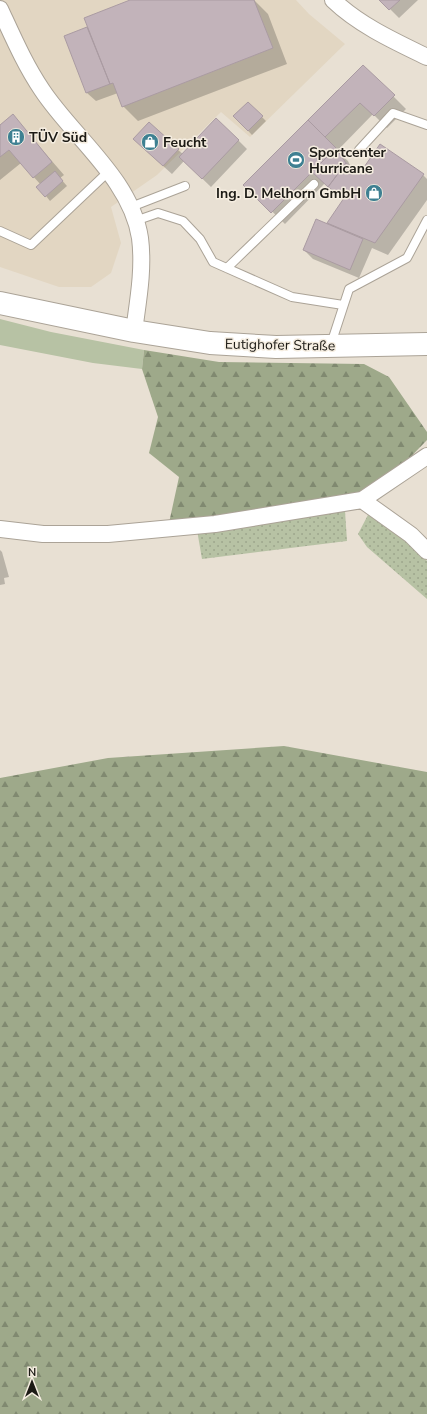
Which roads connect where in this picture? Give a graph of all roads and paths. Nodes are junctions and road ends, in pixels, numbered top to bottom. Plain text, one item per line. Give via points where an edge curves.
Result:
1 (333, 0) edge
2 (0, 9) edge
3 (427, 57) edge
4 (427, 125) edge
5 (359, 150) dead end
6 (108, 172) junction
7 (314, 184) dead end
8 (185, 186) dead end
9 (133, 214) junction
10 (427, 220) edge
11 (0, 231) edge
12 (227, 268) junction
13 (0, 303) edge
14 (343, 305) junction
15 (134, 331) junction
16 (427, 344) edge
17 (330, 346) junction
18 (427, 456) edge
19 (362, 500) junction
20 (0, 529) edge
21 (427, 551) edge

1 - 3 street via 341,8 388,38
2 - 6 street via 42,90
4 - 5 lane via 393,113
6 - 9 street
6 - 11 lane via 31,245
7 - 12 lane
8 - 9 lane via 154,200
9 - 12 lane via 158,213 183,221 200,239 213,262
9 - 15 street via 140,238 141,278
10 - 14 lane via 408,258 349,289
12 - 14 lane via 292,297
13 - 15 street, Eutighofer Straße
14 - 17 lane
15 - 17 street, Eutighofer Straße via 210,343 276,347
16 - 17 street, Eutighofer Straße
18 - 19 street
19 - 20 street via 215,524 108,534 43,534
19 - 21 street via 411,535

